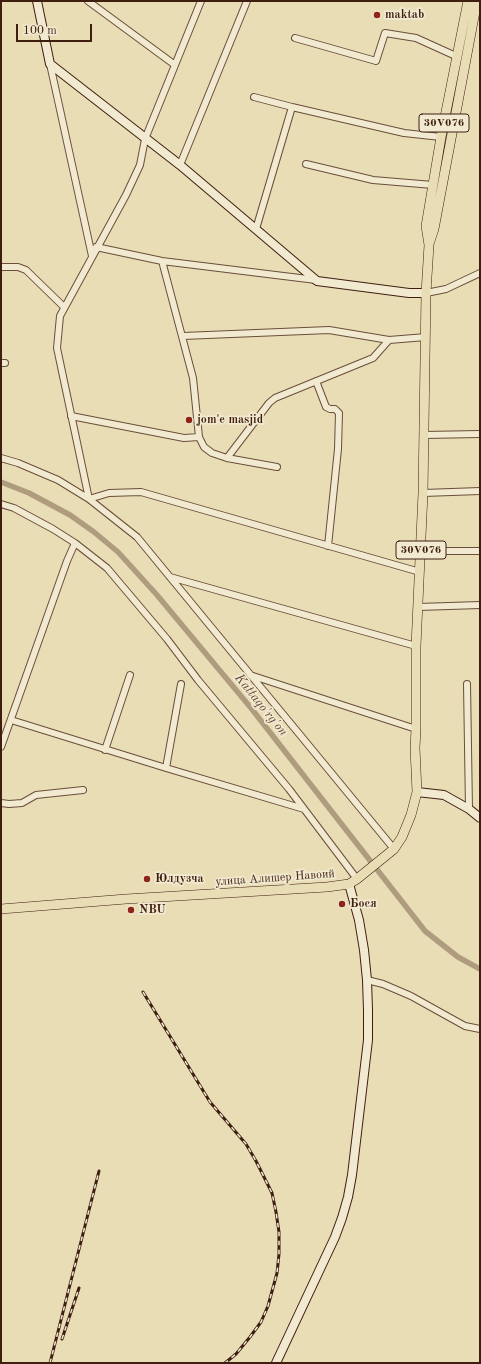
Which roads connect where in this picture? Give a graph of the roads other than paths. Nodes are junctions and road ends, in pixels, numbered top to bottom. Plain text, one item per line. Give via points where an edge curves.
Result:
1 (37, 1) edge
2 (88, 1) edge
3 (201, 1) edge
4 (247, 1) edge
5 (468, 1) edge
6 (477, 1) edge
7 (295, 38) dead end
8 (458, 57) junction
9 (50, 64) junction
10 (175, 66) junction
11 (254, 97) dead end
12 (292, 107) junction
13 (441, 137) junction
14 (145, 139) junction
15 (306, 164) dead end
16 (180, 165) junction
17 (433, 185) junction
18 (256, 230) junction
19 (429, 245) junction
20 (96, 247) junction
21 (92, 256) junction
22 (162, 261) junction
23 (1, 267) edge
24 (480, 273) edge
25 (317, 280) junction
26 (426, 293) junction
27 (64, 307) junction
28 (183, 336) junction
29 (426, 337) junction
30 (389, 340) junction
31 (316, 381) junction
32 (71, 416) junction
33 (480, 434) edge
34 (424, 435) junction
35 (199, 437) junction
36 (1, 458) edge
37 (227, 458) junction
38 (277, 467) dead end
39 (480, 491) edge
40 (423, 493) junction
41 (89, 499) junction
42 (1, 504) edge
43 (74, 543) junction
44 (328, 546) junction
45 (421, 551) junction
46 (480, 551) edge
47 (420, 572) junction
48 (170, 577) junction
49 (480, 605) edge
50 (418, 608) junction
51 (416, 646) junction
52 (130, 675) dead end
53 (250, 675) junction
54 (181, 684) dead end
55 (467, 684) dead end
56 (11, 720) junction
57 (416, 729) junction
58 (1, 747) edge
59 (105, 750) junction
60 (166, 768) junction
61 (83, 790) dead end
62 (417, 792) junction
63 (1, 803) edge
64 (304, 808) junction
65 (469, 809) junction
66 (480, 818) edge
67 (394, 849) junction
68 (357, 879) junction
69 (349, 884) junction
70 (1, 909) edge
71 (367, 980) junction
72 (480, 1029) edge
73 (276, 1363) edge

1 - 9 street
2 - 10 street
3 - 10 street
4 - 16 street
5 - 8 main road, 30V076
6 - 19 main road, 30V076
7 - 8 street via 376,61 385,33 416,38
8 - 13 main road, 30V076
9 - 14 street
9 - 21 street
10 - 14 street
11 - 12 street
12 - 13 street via 404,133
12 - 18 street
13 - 17 main road, 30V076
14 - 16 street
14 - 20 street via 140,165
15 - 17 street via 373,180
16 - 18 street
17 - 19 main road, 30V076 via 426,226
18 - 25 street
19 - 26 main road, 30V076
20 - 21 street
20 - 22 street
21 - 27 street
22 - 25 street
22 - 28 street
23 - 27 street via 18,267 26,270
24 - 26 street via 446,289
25 - 26 street via 409,293
26 - 29 main road, 30V076
27 - 32 street via 60,316 57,348
28 - 30 street via 329,330
28 - 35 street via 193,378
29 - 30 street
29 - 34 main road, 30V076
30 - 31 street via 373,358
31 - 37 street via 269,403
31 - 44 street via 326,407 335,408 340,413
32 - 35 street via 184,438
32 - 41 street
33 - 34 street
34 - 40 main road, 30V076
35 - 37 street via 204,447
36 - 41 street via 58,480
37 - 38 street
39 - 40 street
40 - 45 main road, 30V076
41 - 44 street via 109,493 141,492
41 - 48 street via 137,537
42 - 43 street via 14,508
43 - 56 street
43 - 64 street via 108,568
44 - 47 street
45 - 46 street
45 - 47 main road, 30V076
47 - 50 main road, 30V076
48 - 51 street
48 - 53 street
49 - 50 street
50 - 51 main road, 30V076
51 - 57 main road, 30V076
52 - 59 street
53 - 57 street
53 - 67 street
54 - 60 street
55 - 65 street
56 - 58 street
56 - 59 street
57 - 62 main road, 30V076
59 - 60 street
60 - 64 street
61 - 63 street via 36,795 22,803
62 - 65 street via 444,795
62 - 67 main road, 30V076 via 409,823
64 - 68 street
65 - 66 street
67 - 68 main road, 30V076
68 - 69 main road, улица Алишер Навоий / 30V076
69 - 70 main road, улица Алишер Навоий
69 - 71 street via 359,920
71 - 72 street via 412,996 465,1026
71 - 73 street via 368,1040 348,1197 335,1237

